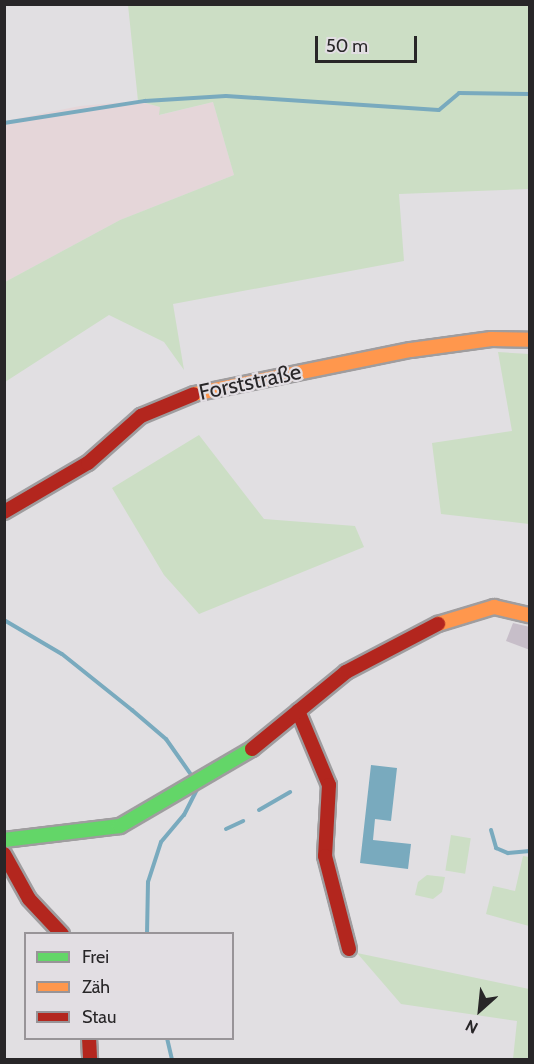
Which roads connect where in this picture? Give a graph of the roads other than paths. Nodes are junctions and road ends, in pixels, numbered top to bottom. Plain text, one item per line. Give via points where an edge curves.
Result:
1 (530, 340) edge
2 (4, 512) edge
3 (530, 615) edge
4 (298, 711) junction
5 (4, 840) edge
6 (4, 854) edge
7 (61, 932) edge
8 (349, 949) dead end
9 (89, 1040) edge
10 (90, 1059) edge

1 - 2 street, Forststraße via 491,339 411,350 179,397 141,416 88,463
3 - 4 street via 494,607 436,625 346,672
4 - 5 street via 265,742 120,826
4 - 8 street via 328,785 330,822 325,856
6 - 7 street via 29,899
9 - 10 street

